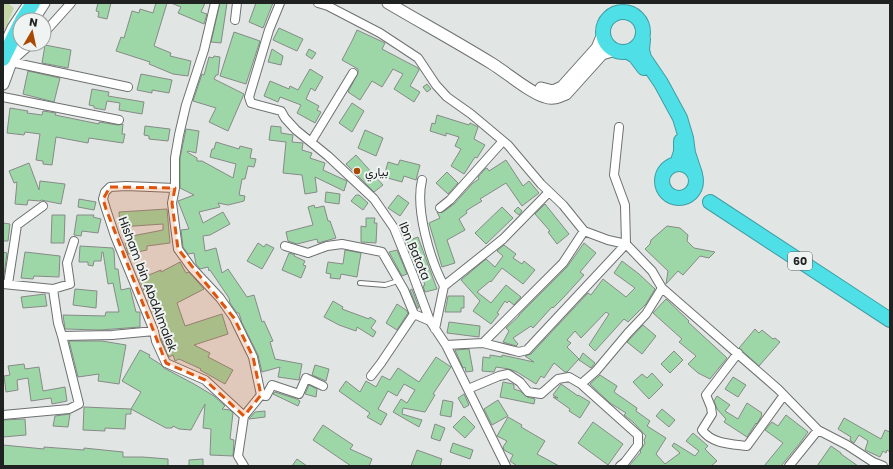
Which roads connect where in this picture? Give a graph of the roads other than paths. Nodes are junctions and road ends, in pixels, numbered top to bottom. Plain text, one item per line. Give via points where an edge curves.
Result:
1 (25, 3) edge
2 (33, 3) edge
3 (44, 3) edge
4 (71, 3) edge
5 (215, 3) edge
6 (237, 3) edge
7 (280, 3) edge
8 (318, 3) edge
9 (388, 3) edge
10 (609, 3) edge
11 (619, 8) edge
12 (27, 12) edge
13 (38, 12) edge
14 (235, 20) dead end
15 (52, 24) edge
16 (604, 28) junction
17 (643, 39) junction
18 (3, 41) edge
19 (12, 46) edge
20 (621, 51) junction
21 (14, 52) edge
22 (19, 52) edge
23 (7, 60) edge
24 (353, 73) dead end
25 (575, 79) junction
26 (3, 84) edge
27 (128, 87) dead end
28 (3, 97) edge
29 (119, 120) dead end
30 (619, 127) dead end
31 (311, 142) junction
32 (503, 142) junction
33 (677, 164) junction
34 (422, 180) dead end
35 (693, 185) junction
36 (175, 188) junction
37 (549, 192) junction
38 (43, 206) dead end
39 (440, 208) dead end
40 (584, 231) junction
41 (74, 241) dead end
42 (626, 244) junction
43 (285, 246) dead end
44 (398, 282) junction
45 (360, 283) dead end
46 (5, 284) edge
47 (444, 286) junction
48 (662, 288) junction
49 (53, 289) junction
50 (414, 314) junction
51 (890, 320) edge
52 (430, 321) junction
53 (435, 329) junction
54 (154, 331) junction
55 (62, 336) junction
56 (483, 343) junction
57 (446, 345) junction
58 (738, 353) junction
59 (371, 376) dead end
60 (581, 384) junction
61 (323, 386) dead end
62 (468, 389) junction
63 (261, 395) junction
64 (784, 395) junction
65 (3, 415) edge
66 (244, 416) junction
67 (818, 430) junction
68 (871, 464) edge
69 (244, 466) edge
70 (506, 466) edge
71 (620, 466) edge
72 (789, 466) edge
73 (883, 466) edge

1 - 18 lane
2 - 12 highway
3 - 13 street
4 - 15 street
5 - 36 street via 179,135 175,158
6 - 14 street
7 - 31 street, Ibn Batota via 249,97 251,104 281,111 296,130
8 - 32 street via 380,33 418,58 447,97
9 - 25 street via 541,96 558,98
10 - 16 highway via 610,10
11 - 16 highway via 610,16
11 - 17 highway via 640,20 644,32
16 - 20 highway via 605,41 609,46
16 - 25 street via 597,48
17 - 20 highway via 634,49
17 - 35 highway via 644,58 682,122
19 - 23 highway
20 - 25 street via 602,54
20 - 33 highway via 635,56 642,64 672,111 682,144
21 - 23 street
22 - 23 street
23 - 26 street
23 - 27 street
24 - 31 street
28 - 29 street
30 - 42 street via 614,175 625,204
31 - 52 street, Ibn Batota via 374,199 394,228
32 - 37 street
32 - 39 street
33 - 35 highway, 60 via 688,166
33 - 35 highway, 60 via 664,172 663,188 670,196 681,199
34 - 47 street via 420,188 424,225 437,273
35 - 51 highway, 60 via 710,202
36 - 54 street, Hisham bin AbdAlmalek via 110,187 103,199 115,236
36 - 63 street via 172,203 178,249 234,318 253,357
37 - 40 street
37 - 47 street via 503,239
38 - 46 street via 17,225
40 - 42 street
40 - 56 street via 563,263
41 - 49 street via 67,264 70,284
42 - 48 street via 652,271
42 - 56 street via 527,350 519,352
43 - 44 street via 308,253 342,244 382,252
44 - 45 lane via 385,285
44 - 50 street
46 - 49 street
47 - 53 street
48 - 58 street
48 - 60 street via 646,314 596,371
49 - 55 street
50 - 52 street
50 - 59 street
52 - 53 street, Ibn Batota
53 - 57 street, Ibn Batota
54 - 55 street
54 - 66 street, Hisham bin AbdAlmalek via 166,363 205,380
55 - 65 street via 79,404 69,409
56 - 57 street
57 - 62 street, Ibn Batota
58 - 64 street
58 - 64 street via 706,395 712,407 712,414 702,430 706,436 719,442 747,446
60 - 62 street via 569,377 558,379 541,394 528,392 520,382 508,374
60 - 71 street via 638,435 638,445
61 - 63 street via 306,378 299,394 272,385 266,396
62 - 70 street, Ibn Batota
63 - 66 street
64 - 67 street
66 - 69 street via 238,456
67 - 68 street via 847,445
67 - 72 street
68 - 73 street

